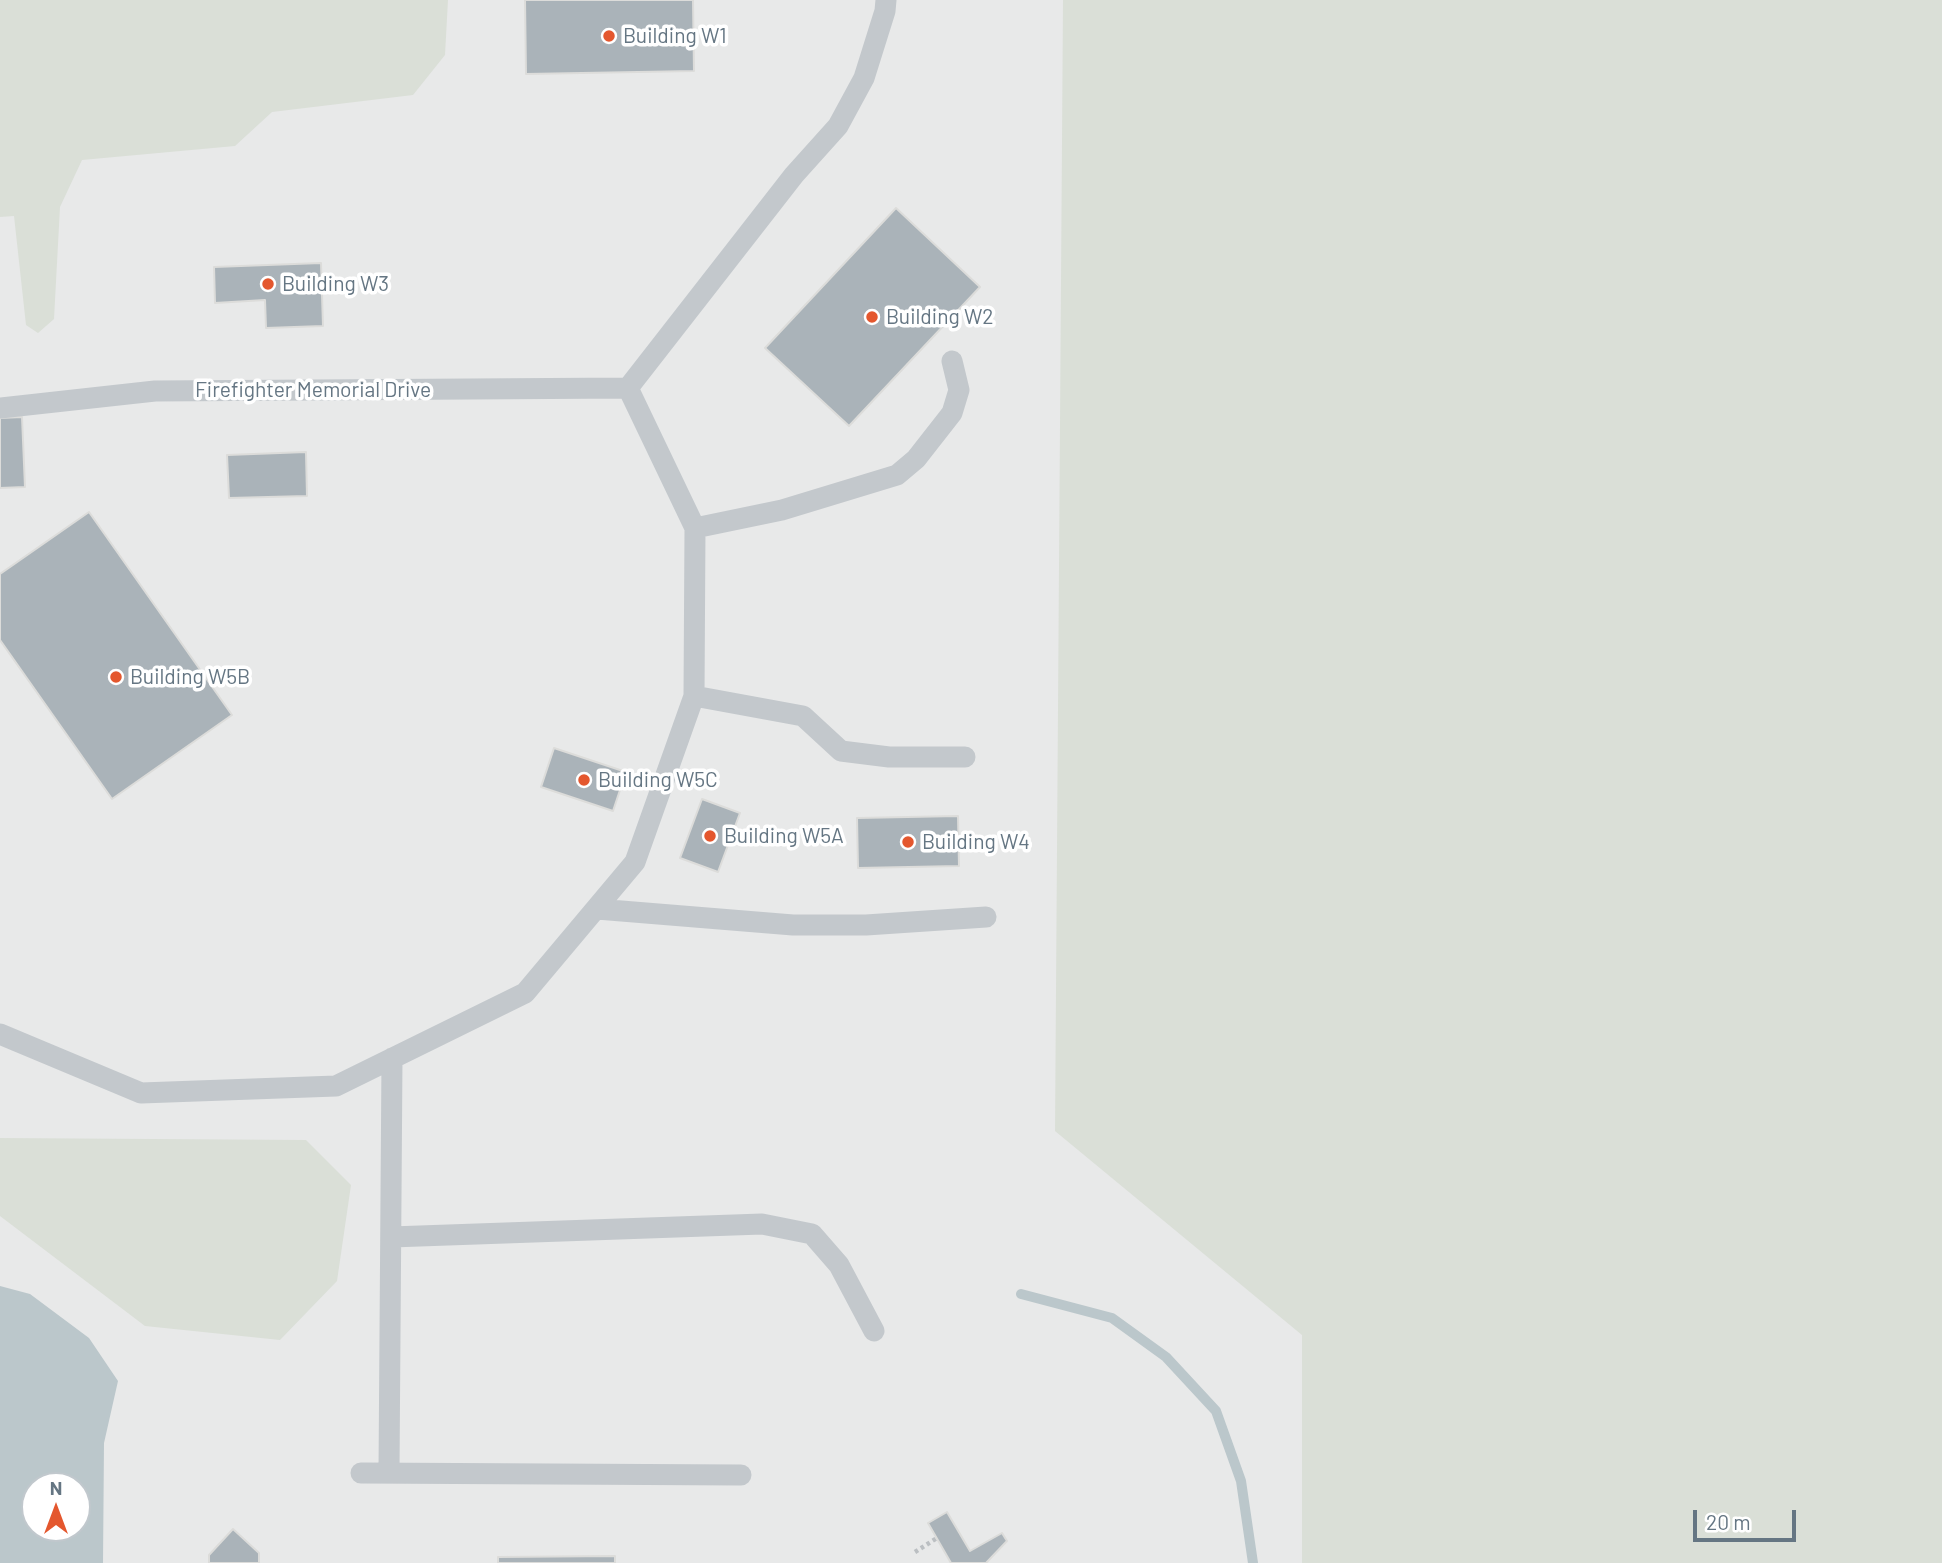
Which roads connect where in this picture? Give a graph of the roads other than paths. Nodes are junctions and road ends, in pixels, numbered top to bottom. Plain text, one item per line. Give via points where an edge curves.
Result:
1 (886, 0) edge
2 (952, 361) dead end
3 (628, 388) junction
4 (0, 408) edge
5 (695, 528) junction
6 (694, 696) junction
7 (965, 757) dead end
8 (597, 909) junction
9 (986, 917) dead end
10 (0, 1034) edge
11 (392, 1058) junction
12 (391, 1237) junction
13 (874, 1331) dead end
14 (389, 1471) junction
15 (361, 1473) dead end
16 (741, 1475) dead end

1 - 3 lane via 864,78 838,126 794,175
2 - 5 lane via 960,390 952,414 897,475 782,510
3 - 4 lane, Firefighter Memorial Drive via 155,391
3 - 5 lane
5 - 6 lane
6 - 7 lane via 803,716 842,751 889,757
6 - 8 lane via 635,863
8 - 9 lane via 793,925
8 - 11 lane via 525,993
10 - 11 lane via 141,1093 336,1086
11 - 12 lane
12 - 13 lane via 762,1224 812,1234 839,1265
12 - 14 lane
14 - 15 lane
14 - 16 lane

